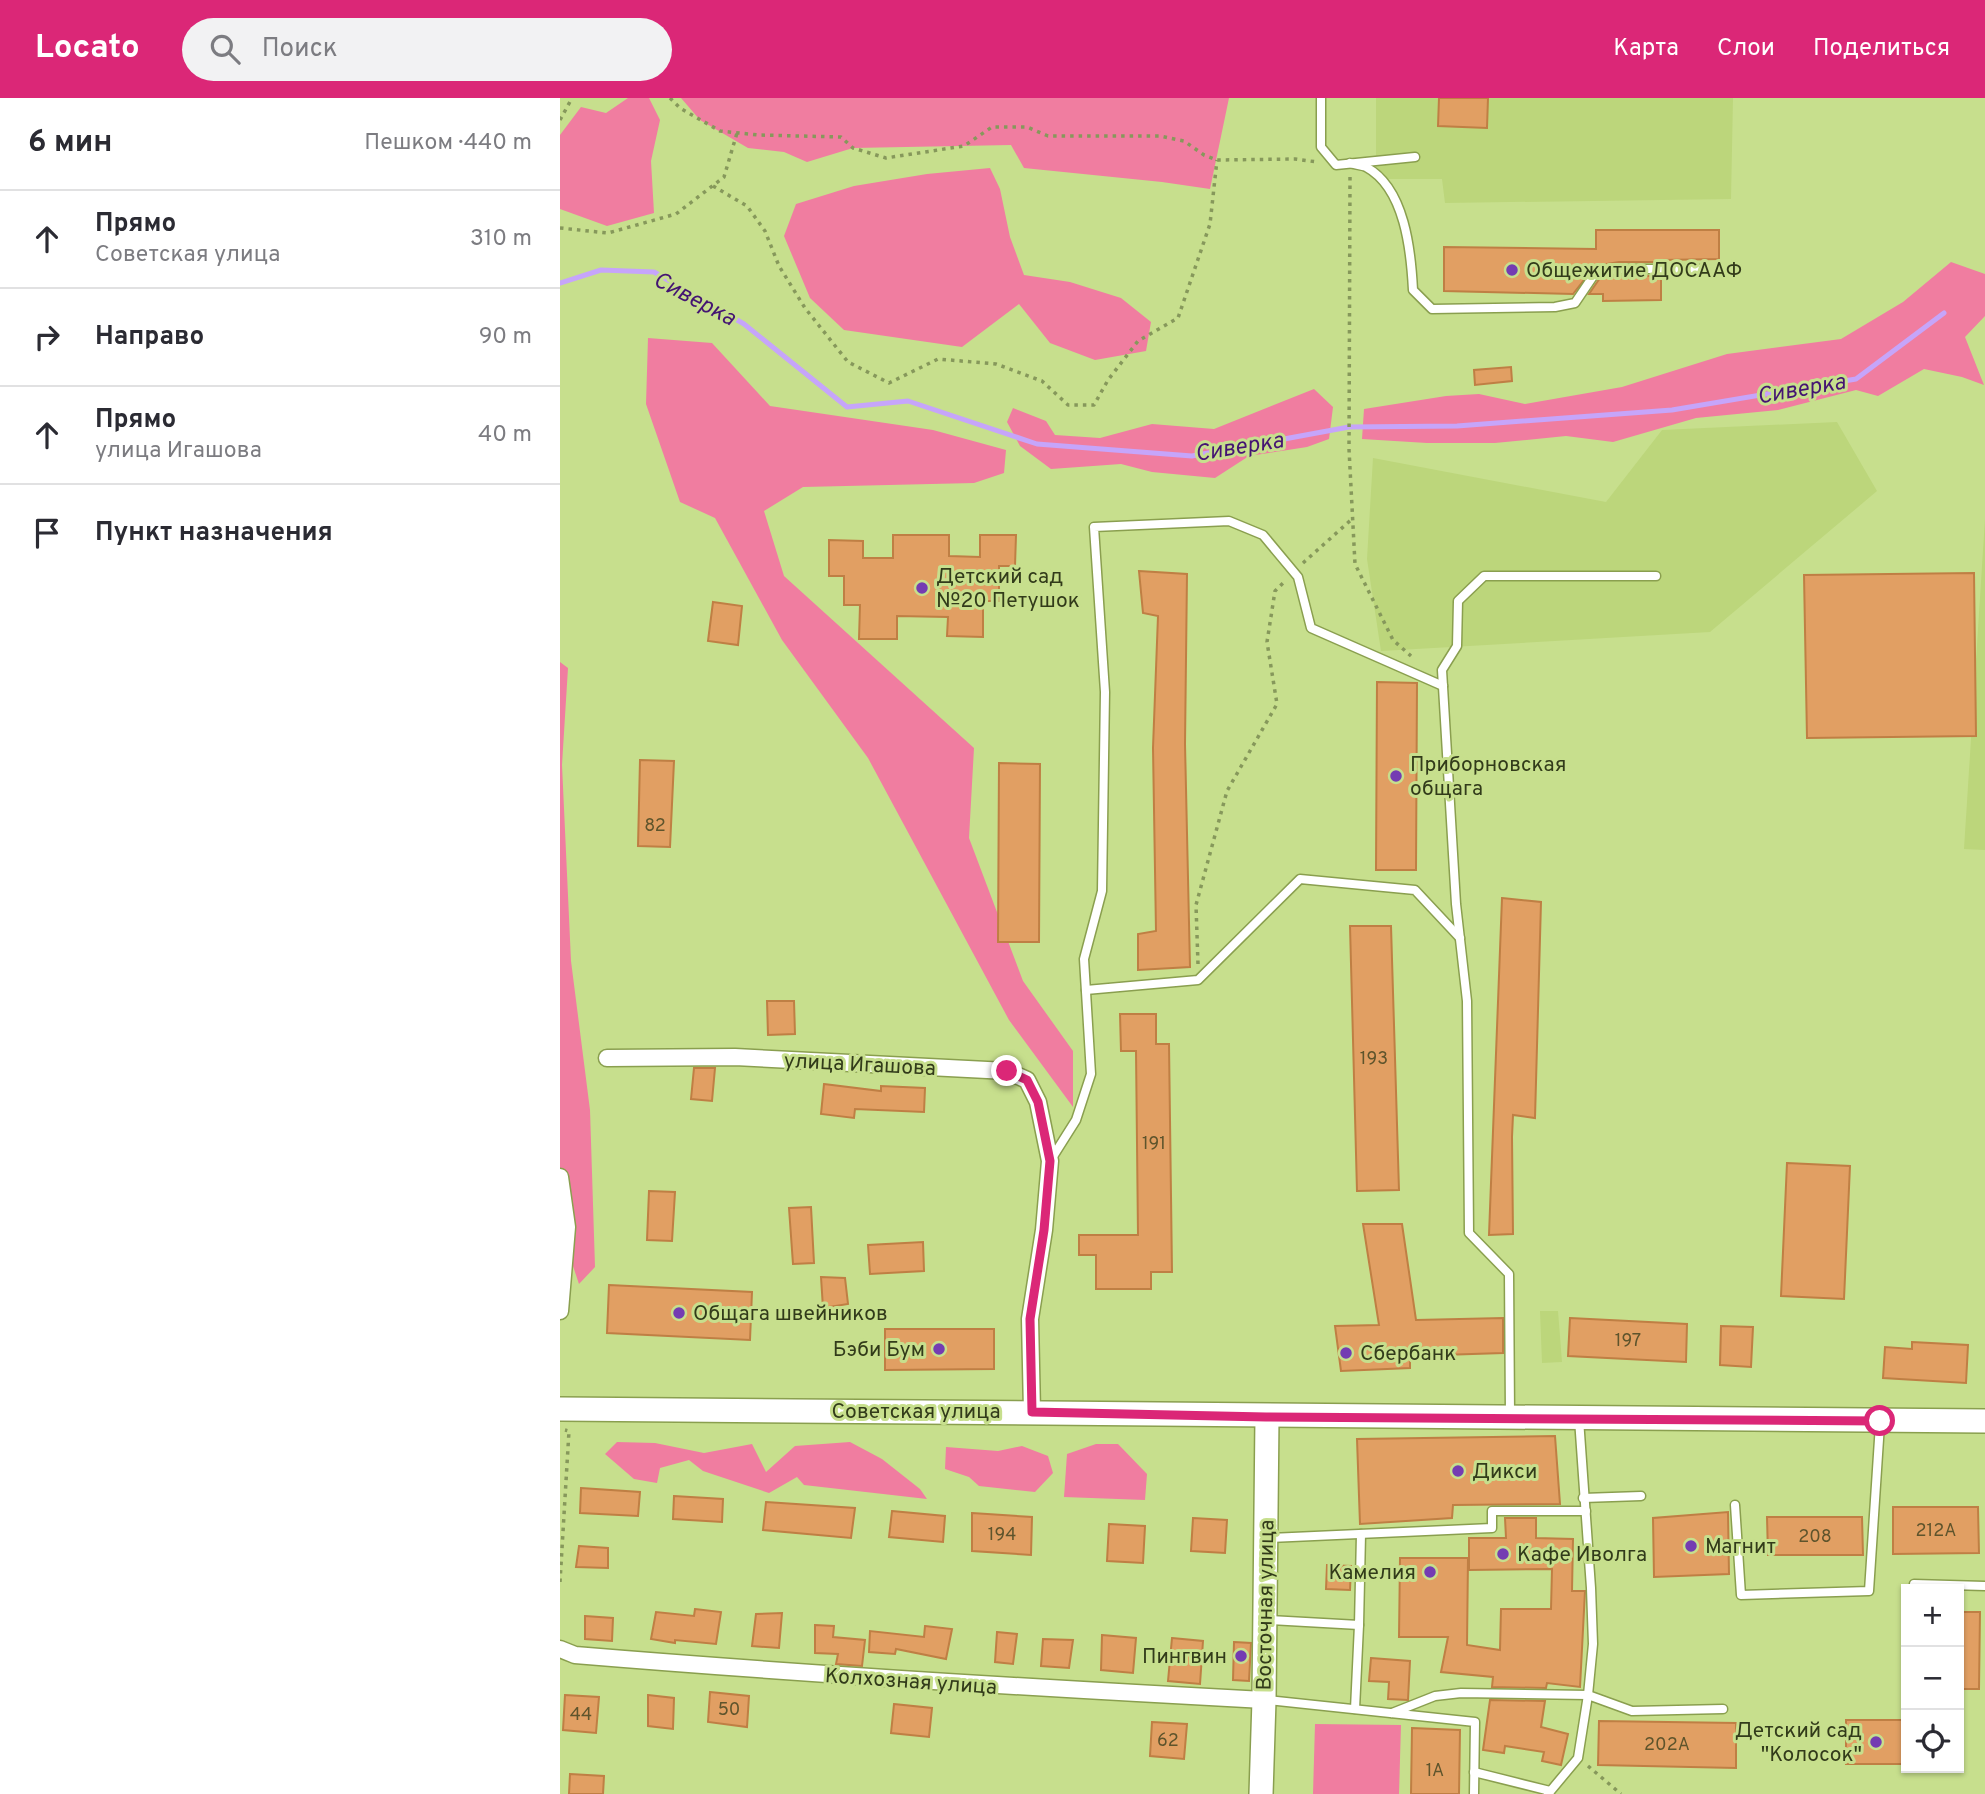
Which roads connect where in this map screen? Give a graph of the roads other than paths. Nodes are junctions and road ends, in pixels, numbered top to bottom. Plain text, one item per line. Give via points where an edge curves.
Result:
1 (1321, 98) edge
2 (1415, 157) dead end
3 (1350, 163) junction
4 (1701, 269) dead end
5 (1656, 576) dead end
6 (1443, 686) junction
7 (1460, 938) junction
8 (1086, 990) junction
9 (607, 1058) dead end
10 (1050, 1161) junction
11 (560, 1177) edge
12 (560, 1311) edge
13 (560, 1409) edge
14 (1032, 1412) junction
15 (1266, 1417) junction
16 (1510, 1418) junction
17 (1579, 1419) junction
18 (1880, 1421) junction
19 (1985, 1421) edge
20 (1641, 1496) dead end
21 (1583, 1498) junction
22 (1735, 1505) dead end
23 (1586, 1511) junction
24 (1361, 1534) junction
25 (1266, 1539) junction
26 (1964, 1585) edge
27 (1985, 1586) edge
28 (1265, 1620) junction
29 (1359, 1625) junction
30 (560, 1649) edge
31 (1588, 1695) junction
32 (1264, 1700) junction
33 (1355, 1709) junction
34 (1723, 1709) dead end
35 (1392, 1713) junction
36 (1474, 1772) junction
37 (1549, 1792) edge
38 (1261, 1794) edge
39 (1474, 1794) edge

1 - 3 lane via 1321,147 1336,165
2 - 3 lane
3 - 4 lane via 1366,167 1392,190 1411,248 1413,290 1432,309 1555,307 1575,303 1596,272
5 - 6 lane via 1484,576 1458,601 1457,646 1442,670
6 - 7 lane
6 - 8 lane via 1311,628 1298,577 1263,535 1228,521 1094,527 1105,692 1101,891 1084,959
7 - 8 lane via 1415,890 1300,880 1198,980
7 - 16 lane via 1466,1001 1469,1233 1510,1273
8 - 10 lane via 1091,1074 1076,1120
9 - 10 street, улица Игашова via 735,1057 1007,1071 1027,1080 1038,1102
10 - 14 street, улица Игашова via 1030,1319
11 - 12 street via 567,1227
13 - 14 main road, Советская улица
14 - 15 main road, Советская улица
15 - 16 main road, Советская улица
15 - 25 main road, Восточная улица
16 - 17 main road, Советская улица
17 - 18 main road, Советская улица via 1726,1424
17 - 21 lane
18 - 19 main road, Советская улица
18 - 22 lane via 1869,1591 1741,1595
20 - 21 lane
21 - 23 lane
23 - 24 lane via 1492,1511 1492,1528
23 - 31 lane via 1593,1644
24 - 25 lane
24 - 29 lane
25 - 28 main road, Восточная улица
26 - 27 lane
28 - 29 lane
28 - 32 main road, Восточная улица
29 - 33 lane
30 - 32 street, Колхозная улица via 575,1656 738,1669
31 - 34 lane via 1632,1711
31 - 35 lane via 1461,1693 1435,1696
31 - 37 lane via 1578,1758
32 - 33 lane
32 - 38 main road, Восточная улица
33 - 35 lane
35 - 36 lane via 1475,1721
36 - 37 lane
36 - 39 lane

